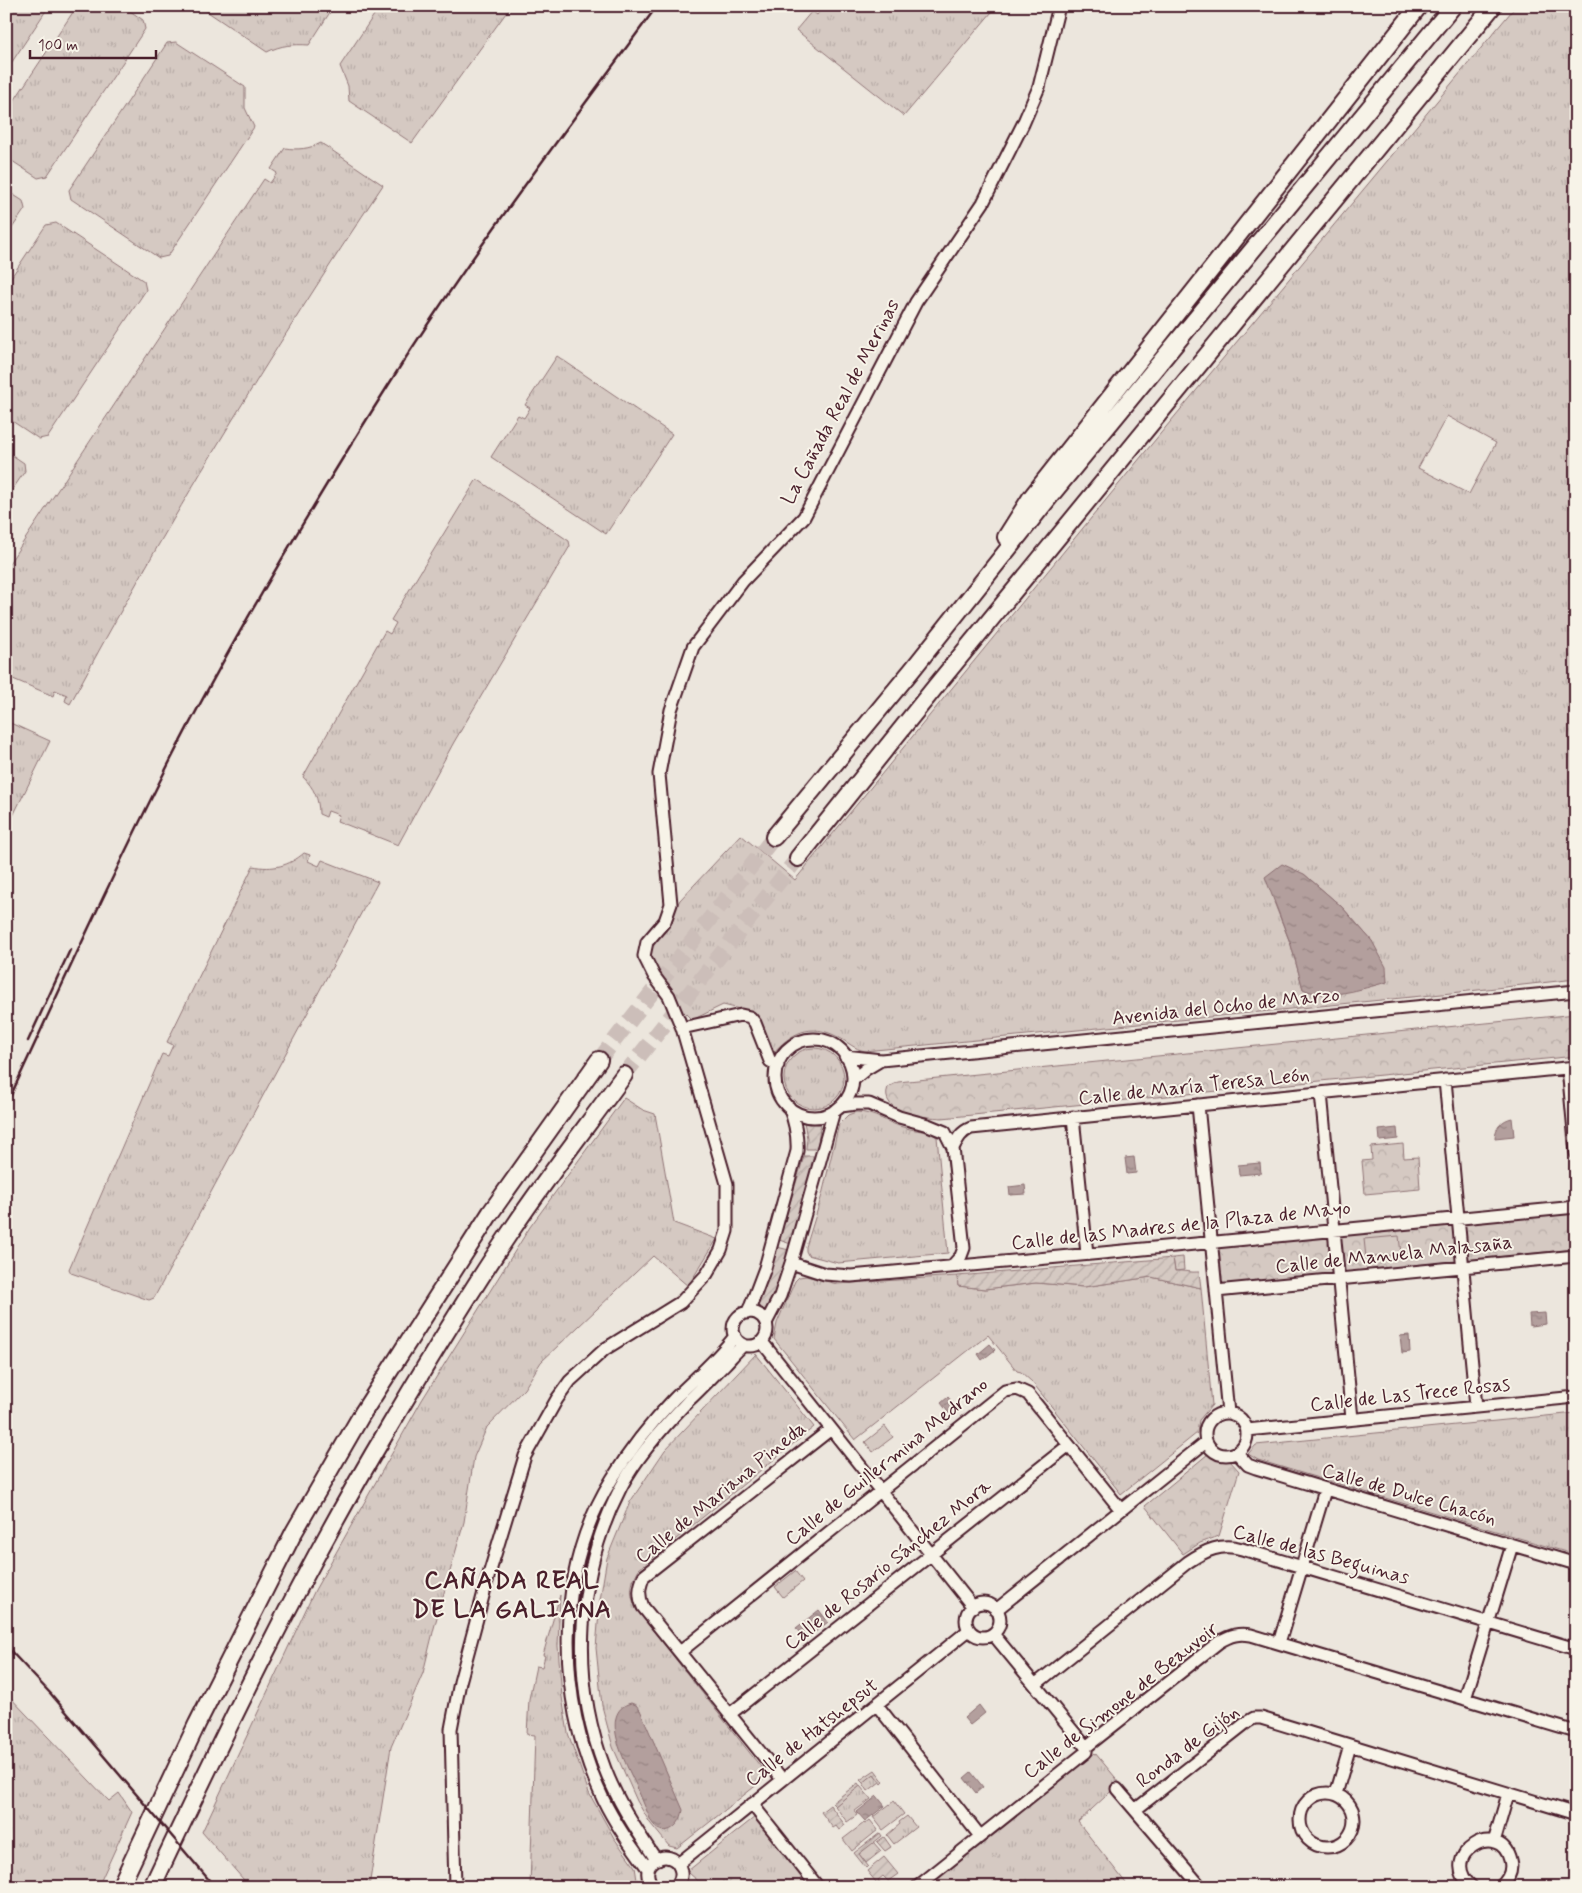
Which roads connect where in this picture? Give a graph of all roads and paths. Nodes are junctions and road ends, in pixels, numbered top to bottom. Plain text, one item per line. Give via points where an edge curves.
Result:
1 (1060, 6) edge
2 (1419, 6) edge
3 (1453, 6) edge
4 (1493, 6) edge
5 (967, 601) junction
6 (774, 837) tunnel mouth
7 (798, 858) tunnel mouth
8 (1576, 991) edge
9 (682, 1028) junction
10 (845, 1056) junction
11 (599, 1060) tunnel mouth
12 (881, 1060) junction
13 (778, 1065) junction
14 (1572, 1068) edge
15 (624, 1075) tunnel mouth
16 (853, 1080) junction
17 (1445, 1080) junction
18 (1321, 1093) junction
19 (1198, 1105) junction
20 (789, 1107) junction
21 (837, 1108) junction
22 (1073, 1117) junction
23 (954, 1148) junction
24 (1576, 1152) edge
25 (1576, 1206) edge
26 (1458, 1218) junction
27 (1335, 1230) junction
28 (1211, 1242) junction
29 (964, 1248) junction
30 (1087, 1254) junction
31 (1576, 1256) edge
32 (791, 1263) junction
33 (977, 1265) junction
34 (952, 1266) junction
35 (1462, 1267) junction
36 (1340, 1279) junction
37 (1216, 1291) junction
38 (747, 1312) junction
39 (766, 1323) junction
40 (735, 1336) junction
41 (762, 1342) junction
42 (744, 1346) junction
43 (1576, 1397) edge
44 (1476, 1407) junction
45 (1228, 1413) junction
46 (1352, 1419) junction
47 (831, 1429) junction
48 (1247, 1430) junction
49 (1206, 1442) junction
50 (1069, 1445) junction
51 (1237, 1453) junction
52 (1325, 1490) junction
53 (881, 1491) junction
54 (1122, 1510) junction
55 (1512, 1545) junction
56 (932, 1555) junction
57 (1576, 1564) edge
58 (1302, 1566) junction
59 (973, 1607) junction
60 (996, 1610) junction
61 (1488, 1623) junction
62 (969, 1630) junction
63 (993, 1634) junction
64 (1279, 1643) junction
65 (1576, 1649) edge
66 (680, 1652) junction
67 (1036, 1684) junction
68 (1465, 1698) junction
69 (877, 1705) junction
70 (730, 1714) junction
71 (1576, 1732) edge
72 (1350, 1746) junction
73 (1086, 1747) junction
74 (782, 1779) junction
75 (1117, 1789) dead end
76 (1336, 1794) junction
77 (1508, 1794) junction
78 (752, 1804) junction
79 (1135, 1810) junction
80 (1576, 1814) edge
81 (980, 1836) junction
82 (1494, 1842) junction
83 (658, 1859) junction
84 (678, 1864) junction
85 (648, 1869) junction
86 (679, 1885) edge
87 (120, 1887) edge
88 (152, 1887) edge
89 (455, 1887) edge
90 (654, 1887) edge
91 (818, 1887) edge
92 (917, 1887) edge
93 (1201, 1887) edge
94 (1472, 1887) edge
95 (1500, 1887) edge

1 - 9 street, La Cañada Real de Merinas via 1039,87 983,203 916,302 804,517 742,581 692,647 671,710 658,774 671,904 665,921 647,942 644,956 669,996
2 - 5 highway via 1030,499
3 - 5 highway
4 - 7 highway
5 - 6 highway
8 - 12 street, Avenida del Ocho de Marzo
9 - 13 street via 741,1015 750,1017 770,1061
9 - 89 street, La Cañada Real de Merinas via 727,1184 727,1231 721,1250 707,1274 681,1302 605,1349 570,1381 525,1456 487,1581 451,1729
10 - 12 street, Avenida del Ocho de Marzo
10 - 13 street via 827,1042 810,1040 787,1050
10 - 16 street via 852,1069
11 - 87 highway via 491,1212 362,1414 290,1541 197,1724
12 - 16 street, Avenida del Ocho de Marzo
13 - 20 street via 776,1088
14 - 17 street, Calle de María Teresa León
14 - 24 street
15 - 88 highway via 513,1227 387,1430 320,1548 224,1735
16 - 21 street via 850,1091
17 - 18 street, Calle de María Teresa León
17 - 26 street
18 - 19 street, Calle de María Teresa León
18 - 27 street
19 - 22 street, Calle de María Teresa León
19 - 28 street
20 - 21 street via 811,1116 827,1115
20 - 38 street via 798,1137 798,1151 765,1268
21 - 23 street via 869,1104 899,1117 939,1128
21 - 32 street
22 - 23 street, Calle de María Teresa León via 972,1128 957,1138
22 - 30 street
23 - 29 street
25 - 26 street, Calle de las Madres de la Plaza de Mayo
26 - 27 street, Calle de las Madres de la Plaza de Mayo
26 - 35 street
27 - 28 street, Calle de las Madres de la Plaza de Mayo
27 - 36 street
28 - 30 street, Calle de las Madres de la Plaza de Mayo
28 - 37 street
29 - 33 street
29 - 34 street via 962,1256
30 - 33 street, Calle de las Madres de la Plaza de Mayo
31 - 35 street, Calle de Manuela Malasaña
32 - 34 street, Calle de las Madres de la Plaza de Mayo via 838,1276
32 - 39 street via 780,1296
33 - 34 street, Calle de las Madres de la Plaza de Mayo
35 - 36 street, Calle de Manuela Malasaña
35 - 44 street
36 - 37 street, Calle de Manuela Malasaña
36 - 46 street
37 - 45 street
38 - 39 street via 757,1313
38 - 40 street via 735,1321
39 - 41 street via 767,1333
40 - 42 street
40 - 85 street via 652,1422 611,1480 592,1519 573,1591 567,1644 570,1684 584,1749 611,1814
41 - 42 street
41 - 47 street
42 - 83 street via 661,1430 621,1487 593,1562 586,1593 582,1643 590,1720 606,1770 623,1807
43 - 44 street, Calle de Las Trece Rosas
44 - 46 street, Calle de Las Trece Rosas
45 - 48 street via 1241,1418
45 - 49 street via 1216,1415 1208,1424
46 - 48 street, Calle de Las Trece Rosas
47 - 53 street
47 - 66 street, Calle de Mariana Pineda via 644,1576 639,1598 643,1607
48 - 51 street via 1246,1443
49 - 51 street via 1216,1453
49 - 54 street
50 - 53 street, Calle de Guillermina Medrano via 1028,1394 1011,1389
50 - 54 street, Calle de Guillermina Medrano
50 - 56 street, Calle de Rosario Sánchez Mora
51 - 52 street, Calle de Dulce Chacón via 1248,1465
52 - 55 street, Calle de Dulce Chacón
52 - 58 street
53 - 56 street
53 - 66 street, Calle de Guillermina Medrano
54 - 60 street
55 - 57 street, Calle de Dulce Chacón
55 - 61 street
56 - 59 street
56 - 70 street, Calle de Rosario Sánchez Mora
58 - 61 street, Calle de las Beguinas
58 - 64 street
58 - 67 street, Calle de las Beguinas via 1235,1547 1210,1549 1188,1562
59 - 60 street via 988,1604
59 - 62 street via 966,1620
60 - 63 street via 999,1625
61 - 65 street, Calle de las Beguinas
61 - 68 street
62 - 63 street via 983,1637
62 - 69 street, Calle de Hatshepsut
63 - 67 street
64 - 68 street, Calle de Simone de Beauvoir
64 - 73 street, Calle de Simone de Beauvoir via 1251,1635 1229,1636
66 - 70 street, Calle de Mariana Pineda
67 - 73 street
68 - 71 street, Calle de Simone de Beauvoir
69 - 74 street, Calle de Hatshepsut
69 - 81 street
70 - 74 street, Calle de Mariana Pineda
72 - 76 street
72 - 77 street, Ronda de Gijón
72 - 79 street, Ronda de Gijón via 1254,1718
73 - 81 street, Calle de Simone de Beauvoir via 1086,1752
74 - 78 street, Calle de Hatshepsut
75 - 79 street, Ronda de Gijón
76 - 76 street via 1319,1794 1305,1805 1301,1813 1302,1831 1314,1844 1322,1847 1340,1845 1352,1832 1355,1823 1350,1806
77 - 80 street, Ronda de Gijón
77 - 82 street
78 - 84 street, Calle de Hatshepsut
78 - 91 street
79 - 93 street, Ronda de Gijón
81 - 92 street, Calle de Simone de Beauvoir
82 - 94 street via 1479,1842 1462,1858 1462,1874
82 - 95 street via 1507,1852 1512,1866 1507,1881
83 - 84 street via 669,1858
83 - 85 street
84 - 86 street via 681,1874
85 - 90 street via 648,1879

